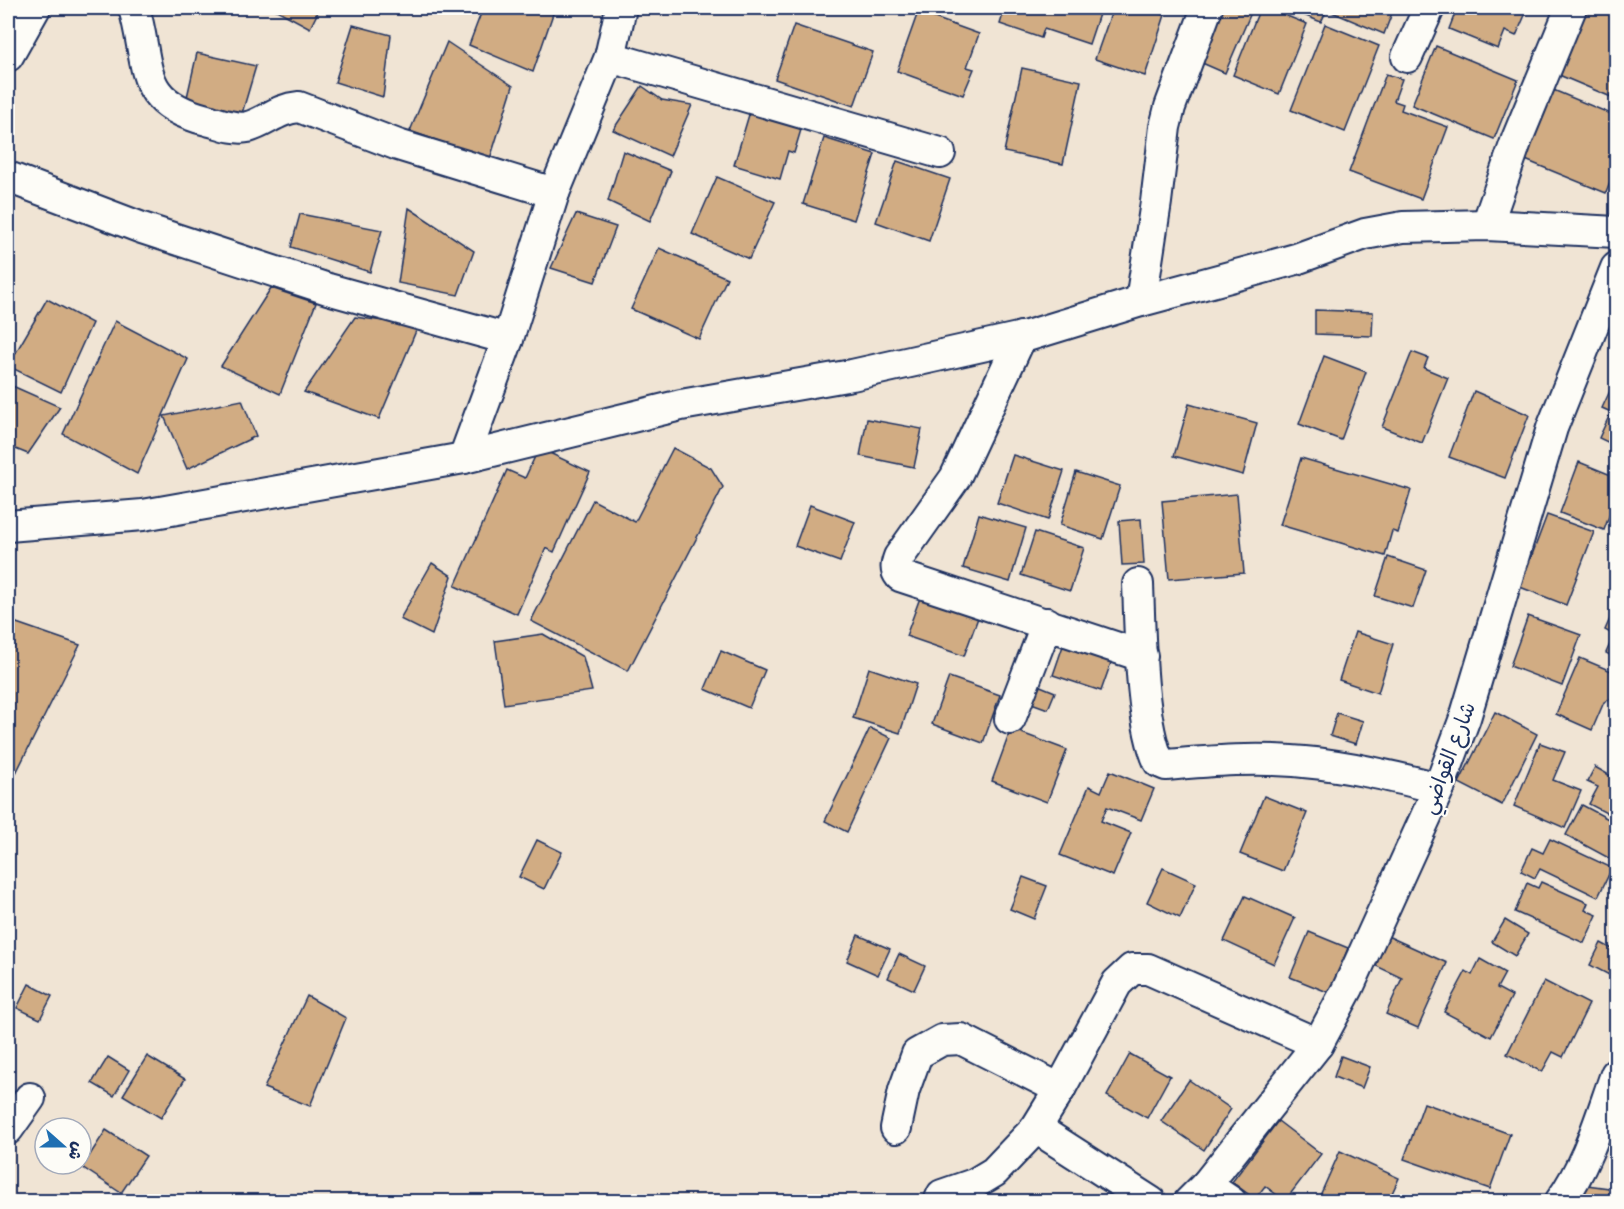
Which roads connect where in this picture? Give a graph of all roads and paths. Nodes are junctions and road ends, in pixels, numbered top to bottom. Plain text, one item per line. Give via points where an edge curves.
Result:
1 (34, 8) edge
2 (134, 8) edge
3 (621, 8) edge
4 (1207, 8) edge
5 (1429, 8) edge
6 (1571, 8) edge
7 (8, 56) edge
8 (610, 57) junction
9 (1407, 57) dead end
10 (940, 153) dead end
11 (8, 177) edge
12 (554, 193) junction
13 (1487, 225) junction
14 (1617, 232) edge
15 (1617, 268) edge
16 (1141, 301) junction
17 (1021, 337) junction
18 (508, 339) junction
19 (465, 458) junction
20 (8, 526) edge
21 (1138, 584) dead end
22 (1047, 623) junction
23 (1142, 656) junction
24 (1010, 719) dead end
25 (1439, 788) junction
26 (1318, 1044) junction
27 (1617, 1074) edge
28 (1060, 1089) junction
29 (30, 1098) dead end
30 (896, 1128) dead end
31 (1036, 1128) junction
32 (8, 1129) edge
33 (1198, 1193) edge
34 (939, 1202) edge
35 (1151, 1202) edge
36 (1231, 1202) edge
37 (1560, 1202) edge

1 - 7 street
2 - 12 street via 148,73 157,95 171,107 233,127 247,127 298,107 398,145
3 - 8 street
4 - 16 street via 1165,127
5 - 9 street
6 - 13 street via 1517,139
8 - 10 street
8 - 12 street
11 - 18 street via 175,239 328,289
12 - 18 street
13 - 14 street
13 - 16 street via 1403,227 1365,234 1296,259
15 - 25 street, شارع القواضي via 1552,429 1465,717
16 - 17 street
17 - 19 street via 852,375 681,405
17 - 22 street via 955,478 896,564 900,576
18 - 19 street
19 - 20 street via 143,515
21 - 23 street
22 - 23 street
22 - 24 street
23 - 25 street via 1154,752 1162,764 1302,761 1367,770
25 - 26 street, شارع القواضي via 1348,988
26 - 28 street via 1148,969 1132,969 1117,983
26 - 33 street, شارع القواضي
27 - 37 street via 1588,1154
28 - 30 street via 961,1039 942,1040 917,1054
28 - 31 street
29 - 32 street
31 - 34 street via 994,1172 942,1195
31 - 35 street
33 - 36 street

